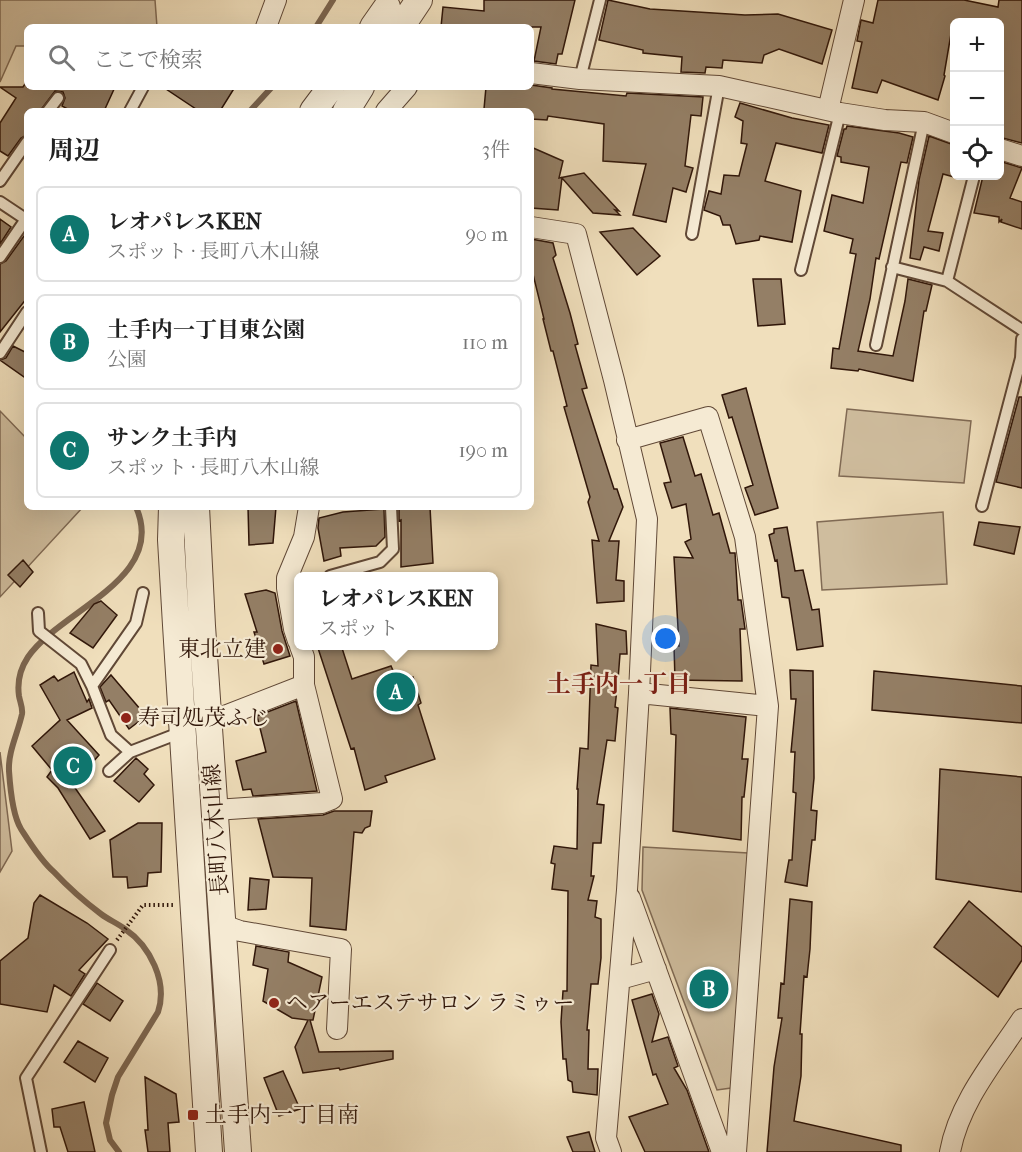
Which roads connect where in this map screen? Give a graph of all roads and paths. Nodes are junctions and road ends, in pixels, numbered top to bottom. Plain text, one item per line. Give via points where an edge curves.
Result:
1 (276, 0) edge
2 (419, 0) edge
3 (600, 0) edge
4 (854, 0) edge
5 (388, 15) edge
6 (267, 24) edge
7 (534, 73) edge
8 (580, 79) junction
9 (719, 87) junction
10 (141, 90) edge
11 (329, 90) edge
12 (359, 90) edge
13 (404, 90) edge
14 (58, 98) dead end
15 (50, 108) edge
16 (132, 108) edge
17 (315, 108) edge
18 (348, 108) edge
19 (389, 108) edge
20 (834, 111) junction
21 (924, 122) junction
22 (950, 132) edge
23 (24, 146) edge
24 (1004, 151) edge
25 (1022, 156) edge
26 (973, 180) edge
27 (0, 182) edge
28 (0, 202) edge
29 (24, 219) edge
30 (24, 223) edge
31 (534, 227) edge
32 (692, 234) dead end
33 (0, 257) edge
34 (891, 267) junction
35 (801, 270) dead end
36 (947, 281) junction
37 (24, 317) edge
38 (1022, 330) edge
39 (1022, 339) edge
40 (876, 345) dead end
41 (0, 353) edge
42 (627, 440) junction
43 (982, 506) dead end
44 (172, 510) edge
45 (196, 510) edge
46 (308, 510) edge
47 (391, 510) edge
48 (344, 572) edge
49 (293, 586) edge
50 (143, 593) dead end
51 (38, 613) dead end
52 (294, 629) edge
53 (302, 650) edge
54 (304, 685) junction
55 (92, 686) junction
56 (639, 693) junction
57 (768, 706) junction
58 (209, 722) junction
59 (183, 732) junction
60 (130, 752) junction
61 (110, 771) dead end
62 (215, 810) junction
63 (627, 890) junction
64 (174, 905) dead end
65 (223, 926) junction
66 (120, 936) dead end
67 (110, 950) dead end
68 (656, 969) junction
69 (620, 979) junction
70 (1022, 1018) edge
71 (337, 1029) dead end
72 (41, 1152) edge
73 (209, 1152) edge
74 (238, 1152) edge
75 (611, 1152) edge
76 (722, 1152) edge
77 (736, 1152) edge
78 (950, 1152) edge

1 - 6 street
2 - 5 street
3 - 8 lane
4 - 20 street
7 - 8 street
8 - 9 street
9 - 20 street
9 - 32 lane
10 - 16 lane
11 - 17 street
12 - 18 street
13 - 19 street
14 - 15 lane
20 - 21 street
20 - 35 lane
21 - 22 street
21 - 34 lane
23 - 27 lane
24 - 25 street
26 - 36 lane
28 - 29 lane
30 - 33 lane
31 - 42 street via 576,234
34 - 36 lane
34 - 40 lane
36 - 38 lane
37 - 41 lane
39 - 43 lane via 1022,358
42 - 56 street via 647,519
42 - 57 street via 708,417 745,537
44 - 59 street
45 - 58 street, 長町八木山線
46 - 49 street via 304,537 287,578
47 - 48 lane via 393,549 380,562
49 - 52 street
50 - 55 lane via 136,623
51 - 55 lane via 39,631 81,664
53 - 54 street
54 - 58 street
54 - 62 street via 332,799 322,803
55 - 60 lane via 111,735
56 - 57 street
56 - 63 street
57 - 77 street
58 - 62 street, 長町八木山線
59 - 60 lane
59 - 73 street
60 - 61 lane
62 - 65 street, 長町八木山線
63 - 68 street
63 - 69 street
64 - 66 path via 143,905
65 - 71 street via 341,949
65 - 74 street, 長町八木山線
67 - 72 lane via 26,1078
68 - 69 street
68 - 76 street
69 - 75 street via 606,1138
70 - 78 street via 970,1098 954,1131

